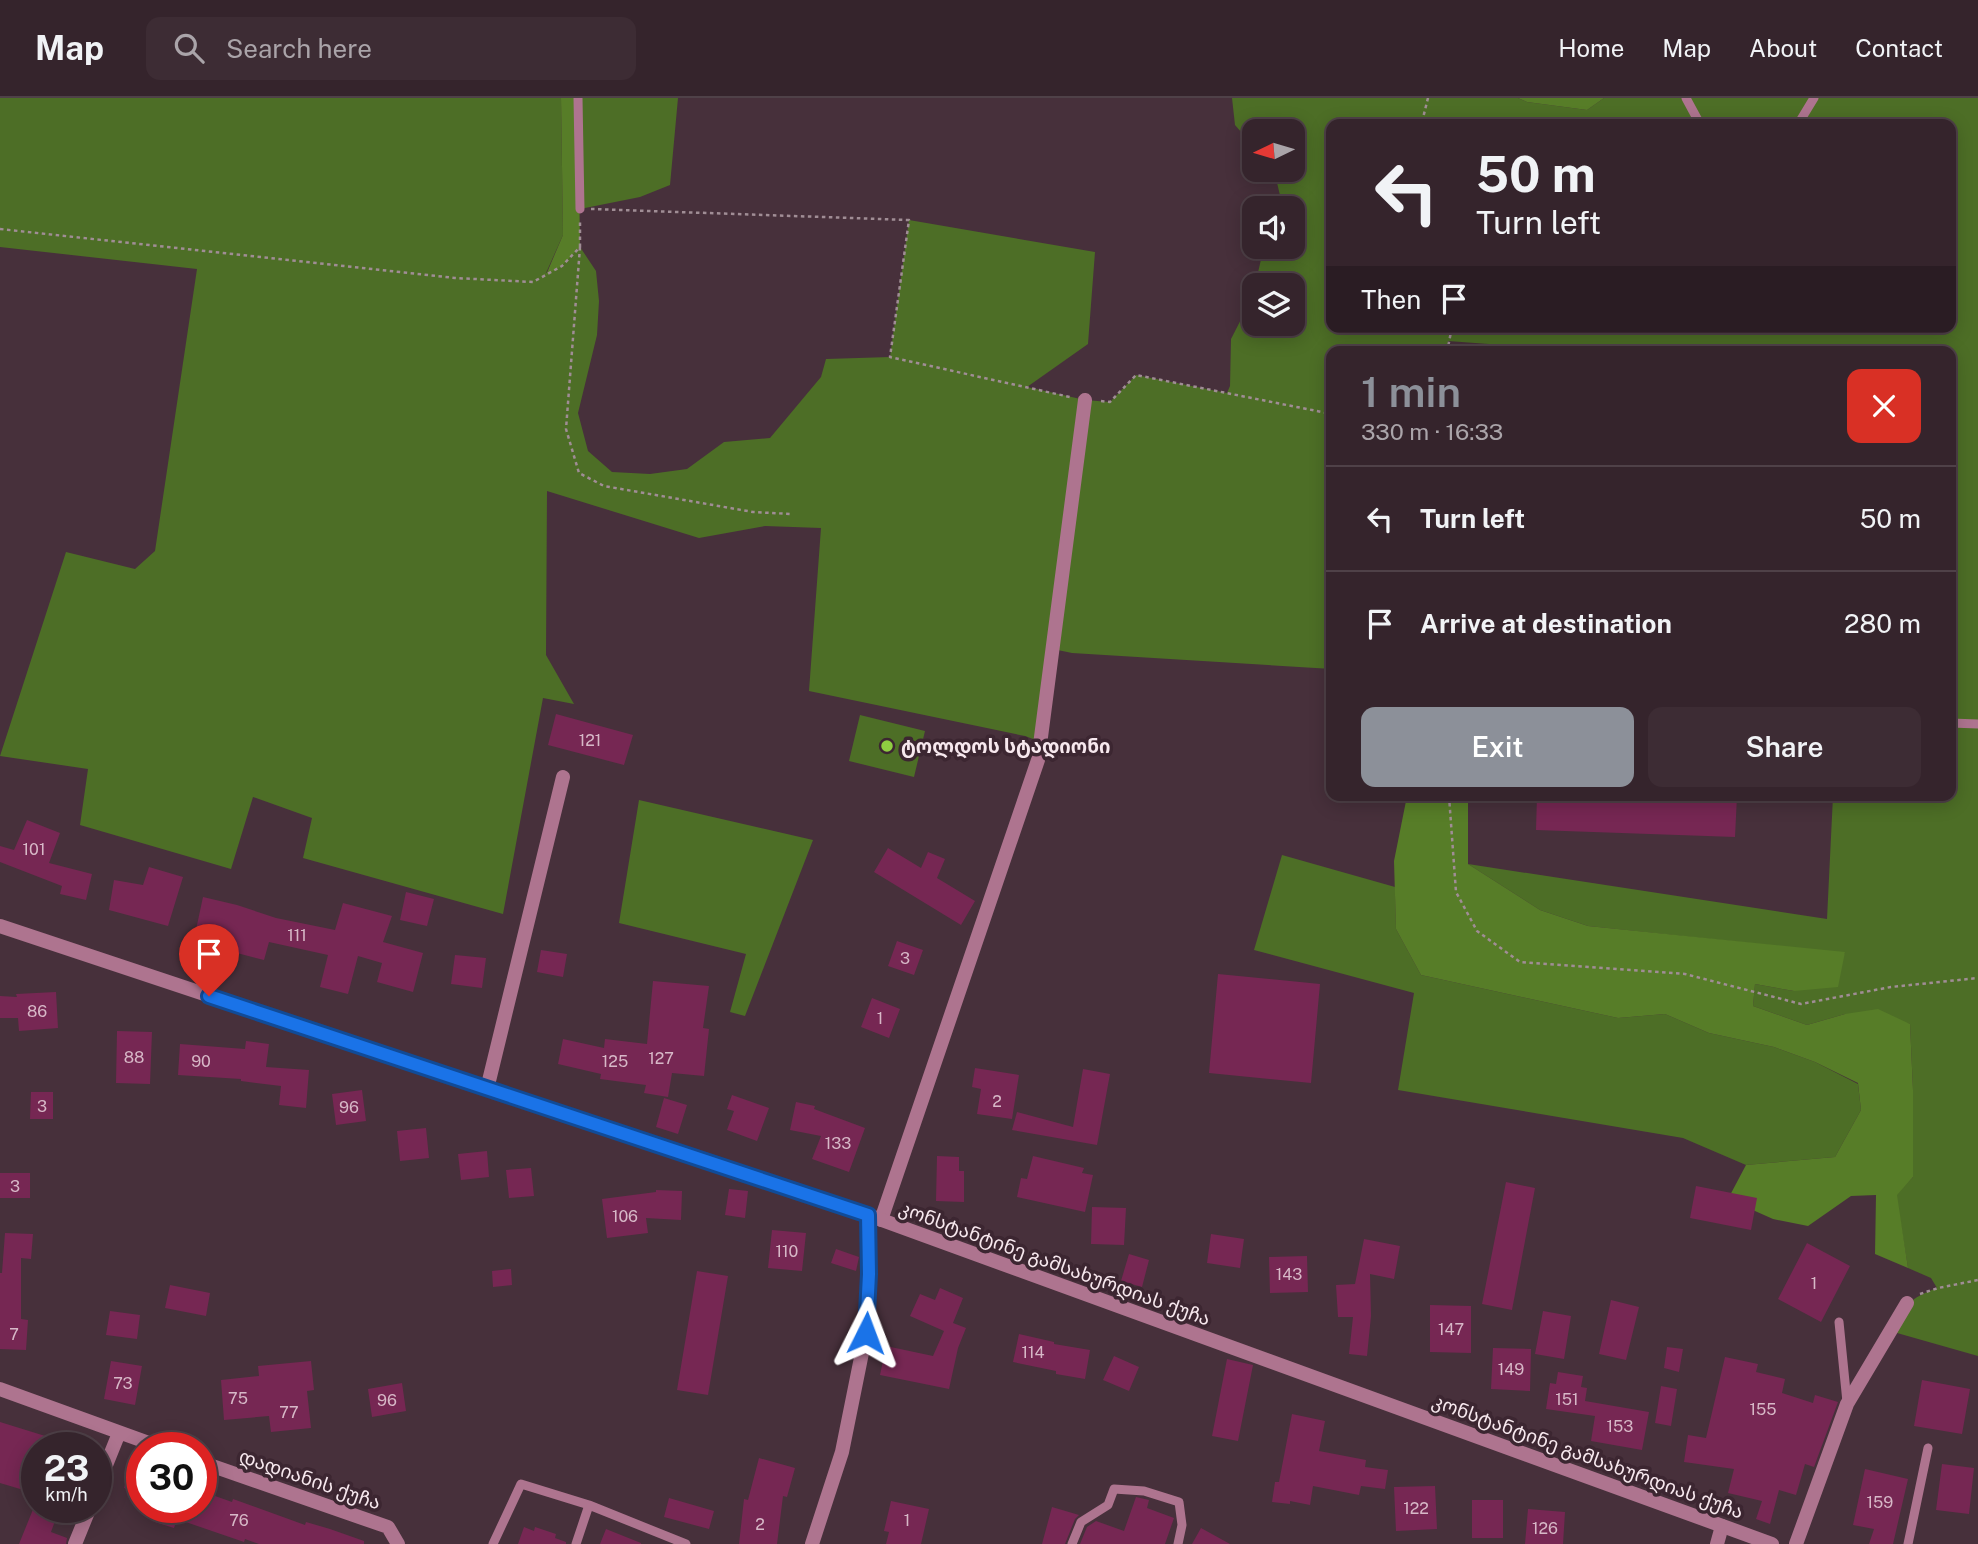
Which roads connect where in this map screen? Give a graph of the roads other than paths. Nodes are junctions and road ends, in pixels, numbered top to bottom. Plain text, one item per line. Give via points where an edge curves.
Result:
1 (578, 98) edge
2 (1686, 98) edge
3 (1814, 98) edge
4 (1696, 119) edge
5 (1801, 119) edge
6 (580, 209) road end
7 (1085, 400) road end
8 (1956, 723) edge
9 (1978, 724) edge
10 (563, 778) dead end
11 (0, 926) edge
12 (487, 1089) junction
13 (874, 1217) junction
14 (1906, 1303) road end
15 (1839, 1322) dead end
16 (0, 1389) edge
17 (1847, 1404) junction
18 (119, 1433) junction
19 (126, 1435) edge
20 (1928, 1448) dead end
21 (112, 1450) edge
22 (217, 1468) edge
23 (589, 1506) junction
24 (84, 1523) edge
25 (1722, 1526) junction
26 (75, 1544) edge
27 (398, 1544) edge
28 (493, 1544) edge
29 (576, 1544) edge
30 (686, 1544) edge
31 (812, 1544) edge
32 (1072, 1544) edge
33 (1178, 1544) edge
34 (1717, 1544) edge
35 (1772, 1544) edge
36 (1796, 1544) edge
37 (1908, 1544) edge

1 - 6 lane
2 - 4 lane
3 - 5 lane
7 - 13 street via 1038,760
8 - 9 lane
10 - 12 street
11 - 12 street, კონსტანტინე გამსახურდიას ქუჩა
12 - 13 street, კონსტანტინე გამსახურდიას ქუჩა
13 - 25 street, კონსტანტინე გამსახურდიას ქუჩა
13 - 31 street via 866,1333 842,1452
14 - 17 street
15 - 17 lane
16 - 18 street
17 - 36 street
18 - 19 street
18 - 21 street
20 - 37 lane
22 - 27 street, დადიანის ქუჩა via 388,1527
23 - 28 lane via 521,1484
23 - 29 lane
23 - 30 lane
24 - 26 street
25 - 34 street
25 - 35 street, კონსტანტინე გამსახურდიას ქუჩა
32 - 33 lane via 1081,1522 1108,1505 1114,1489 1144,1491 1179,1502 1182,1525

